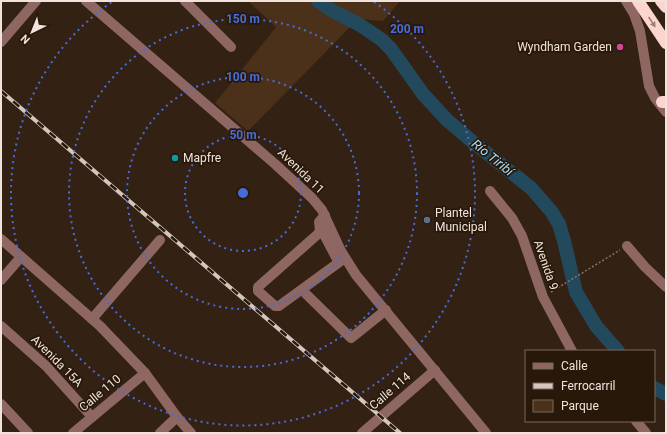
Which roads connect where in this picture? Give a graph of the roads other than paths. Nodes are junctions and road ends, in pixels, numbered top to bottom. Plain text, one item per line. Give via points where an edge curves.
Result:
1 (36, 1) edge
2 (86, 1) edge
3 (185, 1) edge
4 (626, 1) edge
5 (638, 1) edge
6 (661, 1) edge
7 (666, 7) edge
8 (1, 42) edge
9 (666, 42) edge
10 (231, 47) dead end
11 (663, 104) edge
12 (490, 191) dead end
13 (325, 216) junction
14 (320, 227) junction
15 (1, 239) edge
16 (160, 240) dead end
17 (627, 246) dead end
18 (21, 256) junction
19 (342, 260) junction
20 (1, 280) edge
21 (666, 287) edge
22 (306, 294) dead end
23 (386, 310) junction
24 (92, 319) junction
25 (1, 326) edge
26 (571, 350) edge
27 (435, 370) junction
28 (145, 373) junction
29 (1, 404) edge
30 (92, 417) junction
31 (177, 417) junction
32 (637, 422) edge
33 (28, 433) edge
34 (73, 433) edge
35 (160, 433) edge
36 (191, 433) edge
37 (362, 433) edge
38 (486, 433) edge
39 (646, 433) edge

1 - 8 street
2 - 13 street, Avenida 11 via 275,164 312,198
3 - 10 street
4 - 11 street via 640,31 649,86
5 -> 9 highway
6 - 7 highway
12 - 26 street, Avenida 9 via 512,218 522,236 543,297
13 - 14 street via 319,222
13 - 19 street, Avenida 11
14 - 19 street
14 - 19 street via 318,234 258,287 258,291 275,306 279,306
15 - 18 street
16 - 24 street
17 - 21 street via 644,268
18 - 20 street
18 - 24 street
19 - 23 street, Avenida 11
22 - 23 street via 351,338
23 - 27 street, Avenida 11
24 - 28 street
25 - 30 street, Avenida 15A via 46,366
27 - 37 street, Calle 114
27 - 38 street, Avenida 11
28 - 30 street, Calle 110
28 - 31 street
29 - 33 street
30 - 34 street, Calle 110
31 - 35 street
31 - 36 street
32 - 39 street

